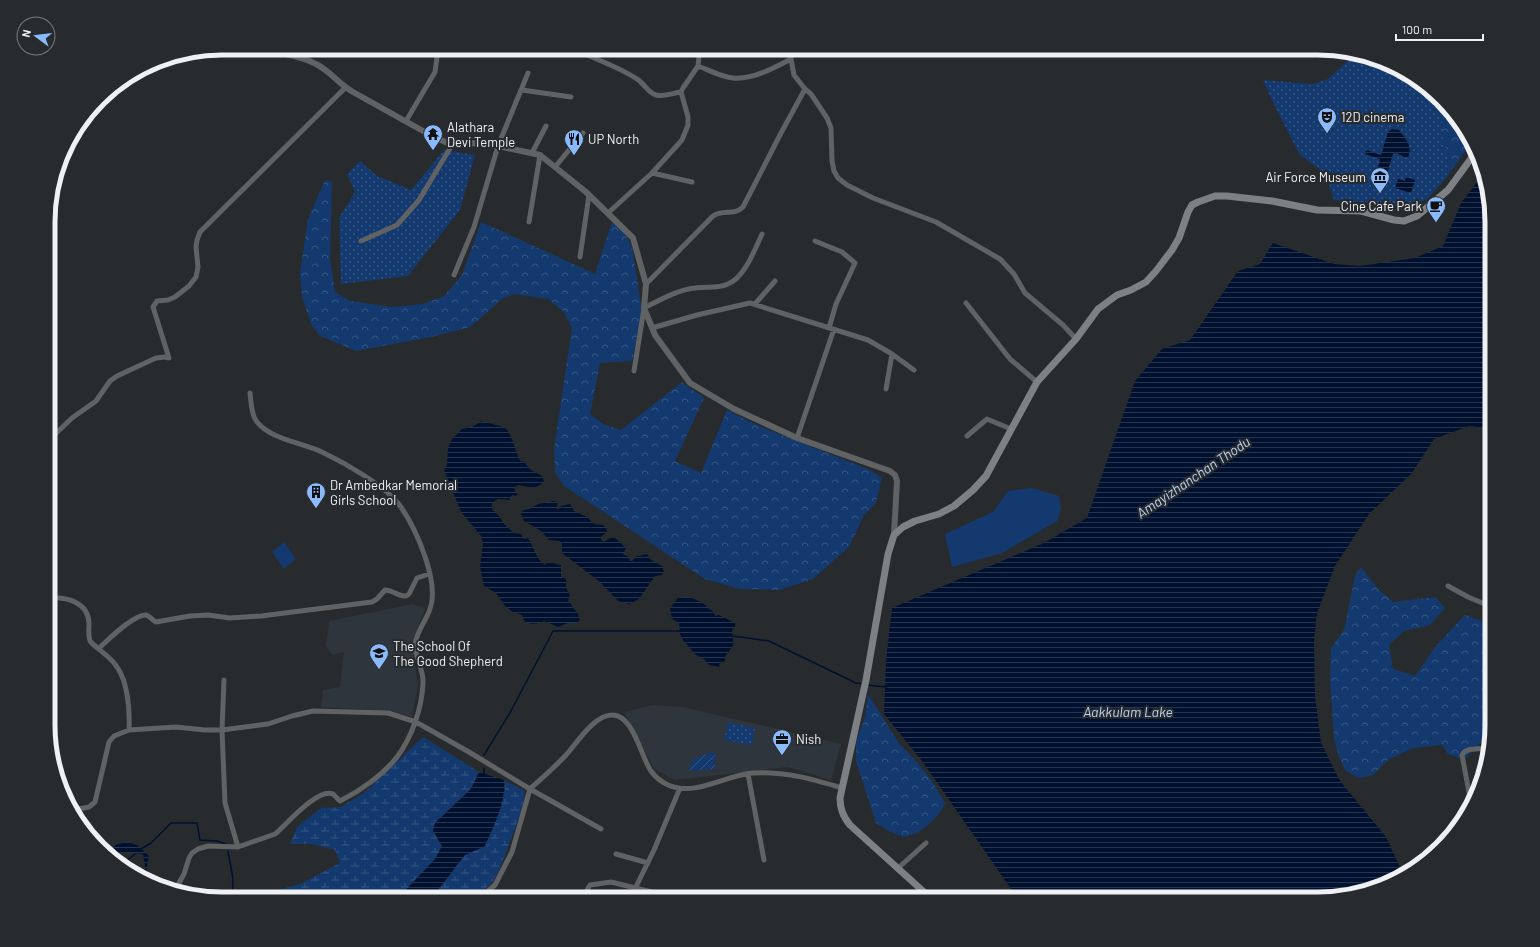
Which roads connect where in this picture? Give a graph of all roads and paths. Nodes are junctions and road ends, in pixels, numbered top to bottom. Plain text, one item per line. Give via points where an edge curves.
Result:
1 (291, 55) edge
2 (306, 55) edge
3 (439, 55) edge
4 (587, 55) edge
5 (699, 55) edge
6 (790, 55) edge
7 (305, 59) junction
8 (791, 59) junction
9 (698, 66) junction
10 (528, 73) dead end
11 (345, 88) junction
12 (522, 90) junction
13 (805, 90) junction
14 (681, 92) junction
15 (571, 97) dead end
16 (406, 121) junction
17 (546, 126) dead end
18 (583, 133) dead end
19 (452, 145) junction
20 (498, 146) junction
21 (532, 153) junction
22 (540, 155) junction
23 (1472, 157) edge
24 (555, 167) junction
25 (652, 173) junction
26 (692, 182) dead end
27 (589, 195) junction
28 (608, 213) junction
29 (530, 222) dead end
30 (762, 234) dead end
31 (361, 241) dead end
32 (815, 241) dead end
33 (580, 257) dead end
34 (454, 275) dead end
35 (775, 281) dead end
36 (646, 284) junction
37 (966, 303) dead end
38 (755, 304) junction
39 (644, 308) junction
40 (652, 328) junction
41 (832, 328) junction
42 (1076, 339) junction
43 (892, 354) junction
44 (914, 370) dead end
45 (634, 371) dead end
46 (1037, 382) junction
47 (886, 390) dead end
48 (250, 393) dead end
49 (1011, 429) junction
50 (55, 435) edge
51 (967, 436) dead end
52 (797, 438) junction
53 (894, 535) junction
54 (429, 574) junction
55 (1448, 586) dead end
56 (55, 598) edge
57 (1485, 604) edge
58 (99, 648) junction
59 (224, 680) dead end
60 (416, 722) junction
61 (129, 730) junction
62 (222, 730) junction
63 (1484, 748) edge
64 (748, 774) junction
65 (680, 788) junction
66 (842, 788) junction
67 (530, 789) junction
68 (1470, 795) edge
69 (78, 809) edge
70 (601, 829) dead end
71 (926, 843) dead end
72 (238, 848) junction
73 (616, 854) dead end
74 (764, 860) dead end
75 (648, 863) junction
76 (897, 869) junction
77 (178, 886) edge
78 (636, 888) junction
79 (487, 892) edge
80 (586, 892) edge
81 (634, 892) edge
82 (652, 892) edge
83 (924, 892) edge

1 - 7 street
2 - 7 street
3 - 16 street via 435,72
4 - 14 street via 639,80 653,94 661,96
5 - 9 street
6 - 8 street
7 - 11 street via 329,72
8 - 9 street via 748,77 733,78
8 - 13 street via 794,76
9 - 14 street
10 - 12 street
11 - 16 street
11 - 50 street via 200,232 196,247 196,277 181,294 168,300 156,301 154,307 169,358 156,358 110,380 96,401 72,418
12 - 15 street
12 - 20 street
13 - 36 street via 743,207 736,212 713,216
13 - 42 street via 811,94 831,128 832,161 838,178 873,198 936,222 1000,259 1014,274 1025,293
14 - 25 street via 688,117 686,132 682,140
16 - 19 street
17 - 21 street
18 - 24 street
19 - 20 street via 471,143
19 - 31 street via 419,200 397,225
20 - 21 street
20 - 34 street via 474,227
21 - 22 street
22 - 24 street
22 - 29 street
23 - 42 main road via 1448,190 1417,216 1404,221 1361,211 1317,210 1227,196 1215,196 1198,202 1192,205 1179,238 1156,271 1146,282 1117,295 1098,309
24 - 27 street
25 - 26 street
25 - 28 street
27 - 28 street
27 - 33 street
28 - 36 street via 634,238
30 - 39 street via 749,262 729,284 688,290 668,296
32 - 41 street via 842,252 855,263 836,304
35 - 38 street
36 - 39 street
37 - 46 street via 1010,359
38 - 40 street via 696,314
38 - 41 street
39 - 40 street
39 - 45 street
40 - 52 street via 690,383 734,408
41 - 43 street via 868,340
41 - 52 street
42 - 46 main road
43 - 44 street
43 - 47 street
46 - 49 main road
48 - 54 street via 256,422 275,436 322,452 352,469 381,487 400,505 422,548
49 - 51 street via 986,419
49 - 53 main road via 986,476 973,490 954,506 939,514 915,521
52 - 53 street via 866,461 895,475 898,488
53 - 66 main road via 886,561 866,680
54 - 58 street via 417,578 406,596 385,590 372,602 230,618 208,615 156,622 144,615 128,624
54 - 60 street via 432,601 415,646 423,683
55 - 57 street
56 - 58 street via 72,600 83,607 89,618 88,636 92,644
58 - 61 street via 117,666 124,680 130,718
59 - 62 street
60 - 62 street via 388,713 313,711 268,724
60 - 67 street
60 - 72 street via 398,756 362,787 340,800 330,794 312,800 275,834
61 - 62 street via 164,727
61 - 69 street via 114,736 109,742 94,802 89,807
62 - 72 street via 225,803
63 - 68 street via 1466,750 1462,755
64 - 65 street via 694,788
64 - 66 street via 801,776
64 - 74 street
65 - 67 street via 668,785 651,771 631,728 624,718 612,715 600,719 586,731 566,756
65 - 75 street
66 - 76 main road via 840,808 844,817
67 - 70 street
67 - 79 street via 512,852 495,885
71 - 76 street
72 - 77 street via 208,846 192,853
73 - 75 street
75 - 78 street
76 - 83 main road
78 - 80 street via 611,882 590,885
78 - 81 street
78 - 82 street

